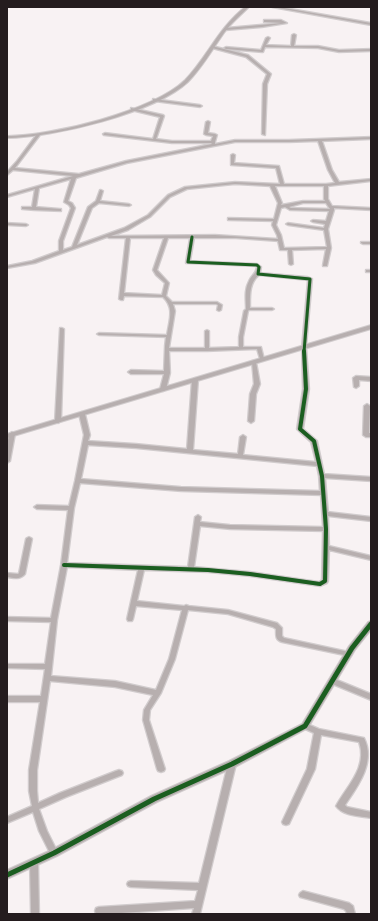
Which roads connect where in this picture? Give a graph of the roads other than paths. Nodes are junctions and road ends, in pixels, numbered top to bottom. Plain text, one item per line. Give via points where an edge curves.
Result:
1 (247, 7) edge
2 (274, 7) edge
3 (265, 21) dead end
4 (371, 24) edge
5 (226, 29) junction
6 (294, 35) dead end
7 (268, 38) dead end
8 (264, 46) junction
9 (215, 47) junction
10 (292, 47) junction
11 (371, 50) edge
12 (154, 100) junction
13 (200, 106) dead end
14 (132, 109) junction
15 (208, 122) dead end
16 (105, 134) dead end
17 (264, 134) dead end
18 (38, 135) junction
19 (7, 137) edge
20 (371, 138) edge
21 (154, 140) junction
22 (320, 140) junction
23 (214, 143) junction
24 (233, 155) dead end
25 (12, 169) junction
26 (7, 174) edge
27 (80, 176) junction
28 (74, 177) junction
29 (371, 180) edge
30 (338, 184) junction
31 (272, 185) junction
32 (282, 185) junction
33 (326, 185) junction
34 (37, 188) junction
35 (101, 191) dead end
36 (7, 196) edge
37 (98, 202) junction
38 (328, 202) junction
39 (129, 205) dead end
40 (286, 206) junction
41 (279, 207) junction
42 (23, 208) dead end
43 (371, 208) edge
44 (34, 209) junction
45 (332, 209) junction
46 (60, 210) dead end
47 (229, 219) dead end
48 (275, 220) junction
49 (313, 221) dead end
50 (328, 223) junction
51 (7, 224) edge
52 (288, 224) dead end
53 (26, 225) dead end
54 (326, 229) junction
55 (192, 236) junction
56 (106, 237) junction
57 (128, 237) junction
58 (166, 237) junction
59 (279, 240) junction
60 (363, 243) dead end
61 (371, 244) edge
62 (74, 247) junction
63 (330, 248) junction
64 (290, 249) junction
65 (61, 251) junction
66 (291, 264) dead end
67 (325, 265) dead end
68 (7, 267) edge
69 (258, 274) junction
70 (164, 296) junction
71 (171, 303) junction
72 (248, 309) junction
73 (272, 309) dead end
74 (219, 310) dead end
75 (371, 327) edge
76 (62, 329) dead end
77 (207, 331) dead end
78 (99, 334) dead end
79 (168, 336) junction
80 (304, 347) junction
81 (241, 348) junction
82 (167, 349) junction
83 (207, 350) junction
84 (262, 359) junction
85 (254, 362) junction
86 (131, 372) dead end
87 (167, 373) junction
88 (371, 379) edge
89 (195, 380) junction
90 (356, 386) dead end
91 (163, 389) junction
92 (361, 406) dead end
93 (369, 406) edge
94 (82, 414) junction
95 (58, 421) junction
96 (251, 421) dead end
97 (10, 435) edge
98 (371, 435) edge
99 (243, 437) dead end
100 (86, 443) junction
101 (190, 451) junction
102 (240, 456) junction
103 (7, 461) edge
104 (319, 464) junction
105 (322, 476) junction
106 (371, 479) edge
107 (78, 481) junction
108 (323, 494) junction
109 (37, 507) dead end
110 (71, 508) junction
111 (325, 514) junction
112 (198, 517) dead end
113 (371, 519) edge
114 (197, 524) junction
115 (326, 529) junction
116 (29, 539) dead end
117 (326, 547) junction
118 (371, 558) edge
119 (64, 565) junction
120 (141, 569) junction
121 (191, 570) junction
122 (7, 575) edge
123 (133, 604) junction
124 (186, 608) junction
125 (7, 619) edge
126 (130, 619) dead end
127 (54, 620) junction
128 (369, 628) edge
129 (349, 654) junction
130 (7, 666) edge
131 (48, 668) junction
132 (47, 678) junction
133 (332, 681) junction
134 (158, 693) junction
135 (371, 697) edge
136 (7, 698) edge
137 (43, 699) junction
138 (305, 726) junction
139 (318, 732) junction
140 (232, 764) junction
141 (161, 769) dead end
142 (119, 773) dead end
143 (35, 807) junction
144 (371, 815) edge
145 (7, 820) edge
146 (286, 822) dead end
147 (54, 853) junction
148 (34, 862) junction
149 (7, 875) edge
150 (131, 884) dead end
151 (202, 887) junction
152 (303, 895) dead end
153 (198, 904) junction
154 (99, 911) dead end
155 (35, 914) edge
156 (196, 914) edge
157 (351, 914) edge

1 - 5 street via 236,15
2 - 4 street
3 - 5 street via 284,23
5 - 9 street
6 - 10 street
7 - 8 street
8 - 9 street via 260,51
8 - 10 street
9 - 12 street via 186,82
9 - 17 street via 248,56 269,74 266,84
10 - 11 street via 318,47 339,51
12 - 13 street
12 - 14 street
14 - 18 street via 89,123
14 - 21 street via 162,116
15 - 23 street via 206,134 215,135
16 - 21 street
18 - 19 street
18 - 25 street
20 - 22 street
21 - 23 street
22 - 23 street
22 - 30 street via 330,170
23 - 27 street via 126,162
24 - 32 street via 232,164 278,167
25 - 26 street
25 - 27 street
27 - 28 street
28 - 34 street
28 - 65 street via 66,202 72,204 73,208 61,241
29 - 30 street
30 - 33 street
31 - 32 street
31 - 41 street via 279,199
31 - 56 street via 235,183 186,188 169,196 146,218
32 - 33 street
33 - 38 street
34 - 36 street
34 - 44 street
35 - 37 street
37 - 39 street
37 - 62 street via 90,207
38 - 40 street via 305,202
38 - 45 street
40 - 41 street
40 - 45 street via 290,209
41 - 48 street
42 - 44 street
43 - 45 street
44 - 46 street
45 - 50 street
47 - 48 street
48 - 59 street
49 - 50 street
50 - 54 street
51 - 53 street
52 - 54 street
54 - 63 street
55 - 58 street
55 - 59 street
55 - 69 street via 188,262 257,265
56 - 57 street
56 - 62 street
57 - 58 street
57 - 70 street via 121,296
58 - 70 street via 155,270 167,283
59 - 64 street via 282,248
60 - 61 street
62 - 65 street
63 - 64 street
63 - 67 street
64 - 66 street
65 - 68 street via 33,262
69 - 72 street via 254,276 249,288
69 - 80 street via 310,279
70 - 71 street
71 - 74 street via 217,303 220,305
71 - 79 street via 173,311
72 - 73 street
72 - 81 street
75 - 80 street
76 - 95 street
77 - 83 street
78 - 79 street
79 - 82 street
80 - 84 street
80 - 104 street via 306,389 300,429 313,439
81 - 83 street
81 - 84 street via 259,348
82 - 83 street
82 - 87 street
84 - 85 street
85 - 89 street
85 - 96 street via 257,384 253,394
86 - 87 street
87 - 91 street
88 - 90 street via 356,378
89 - 91 street
89 - 101 street
91 - 94 street
92 - 93 street
93 - 98 street via 366,435
94 - 95 street
94 - 100 street via 87,435
95 - 97 street
97 - 103 street
99 - 102 street
100 - 101 street
100 - 107 street
101 - 102 street
102 - 104 street
104 - 105 street
105 - 106 street
105 - 108 street
107 - 108 street via 181,489
107 - 110 street
108 - 111 street
109 - 110 street
110 - 119 street
111 - 113 street
111 - 115 street
112 - 114 street
114 - 115 street
114 - 121 street
115 - 117 street
116 - 122 street via 22,574
117 - 118 street
117 - 121 street via 326,580 320,584 250,574
119 - 120 street
119 - 127 street
120 - 121 street
120 - 123 street
123 - 124 street
123 - 126 street
124 - 129 street via 249,617 277,626 282,640
124 - 134 street via 172,659
125 - 127 street
127 - 131 street
128 - 129 street
129 - 133 street
130 - 131 street
131 - 132 street
132 - 134 street via 115,684
132 - 137 street
133 - 135 street
133 - 138 street
134 - 141 street via 147,710 146,720
136 - 137 street
137 - 143 street via 33,770
138 - 139 street
138 - 140 street
139 - 144 street via 362,740 365,752 361,774 340,806 344,810
139 - 146 street via 311,769
140 - 147 street via 154,799
140 - 151 street
142 - 143 street
143 - 145 street
143 - 147 street
147 - 148 street
148 - 149 street
148 - 155 street
150 - 151 street
151 - 153 street
152 - 157 street via 346,906
153 - 154 street
153 - 156 street

